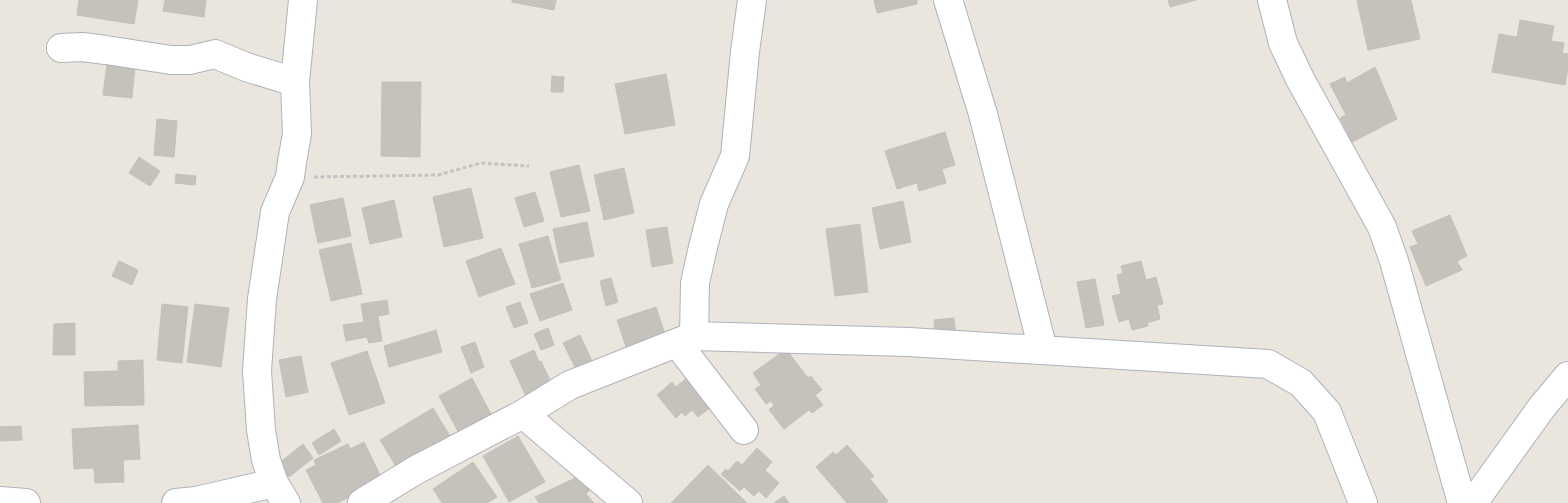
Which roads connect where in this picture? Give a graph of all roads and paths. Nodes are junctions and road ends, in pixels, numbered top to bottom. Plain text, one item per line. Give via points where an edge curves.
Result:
1 (303, 0) edge
2 (752, 0) edge
3 (948, 0) edge
4 (1272, 0) edge
5 (61, 48) dead end
6 (295, 82) junction
7 (529, 166) dead end
8 (290, 177) junction
9 (685, 340) junction
10 (1043, 350) junction
11 (1568, 376) edge
12 (523, 414) junction
13 (744, 430) dead end
14 (280, 493) edge
15 (0, 501) edge
16 (26, 503) edge
17 (176, 503) edge
18 (362, 503) edge
19 (628, 503) edge
20 (1363, 503) edge
21 (1462, 503) edge
22 (1473, 503) edge

1 - 6 street
2 - 9 street via 734,156 714,204
3 - 10 street via 983,114
4 - 21 street via 1283,43 1300,79 1382,227
5 - 6 street via 82,47 170,60 190,60 215,54
6 - 8 street via 298,134
7 - 8 path via 482,163 438,175
8 - 14 street via 275,212 262,299 257,371 266,460
9 - 10 street via 862,340
9 - 12 street via 570,386
9 - 13 street
10 - 20 street via 1268,364 1301,383 1327,412
11 - 22 street
12 - 18 street via 416,470
12 - 19 street
14 - 17 street
15 - 16 street

